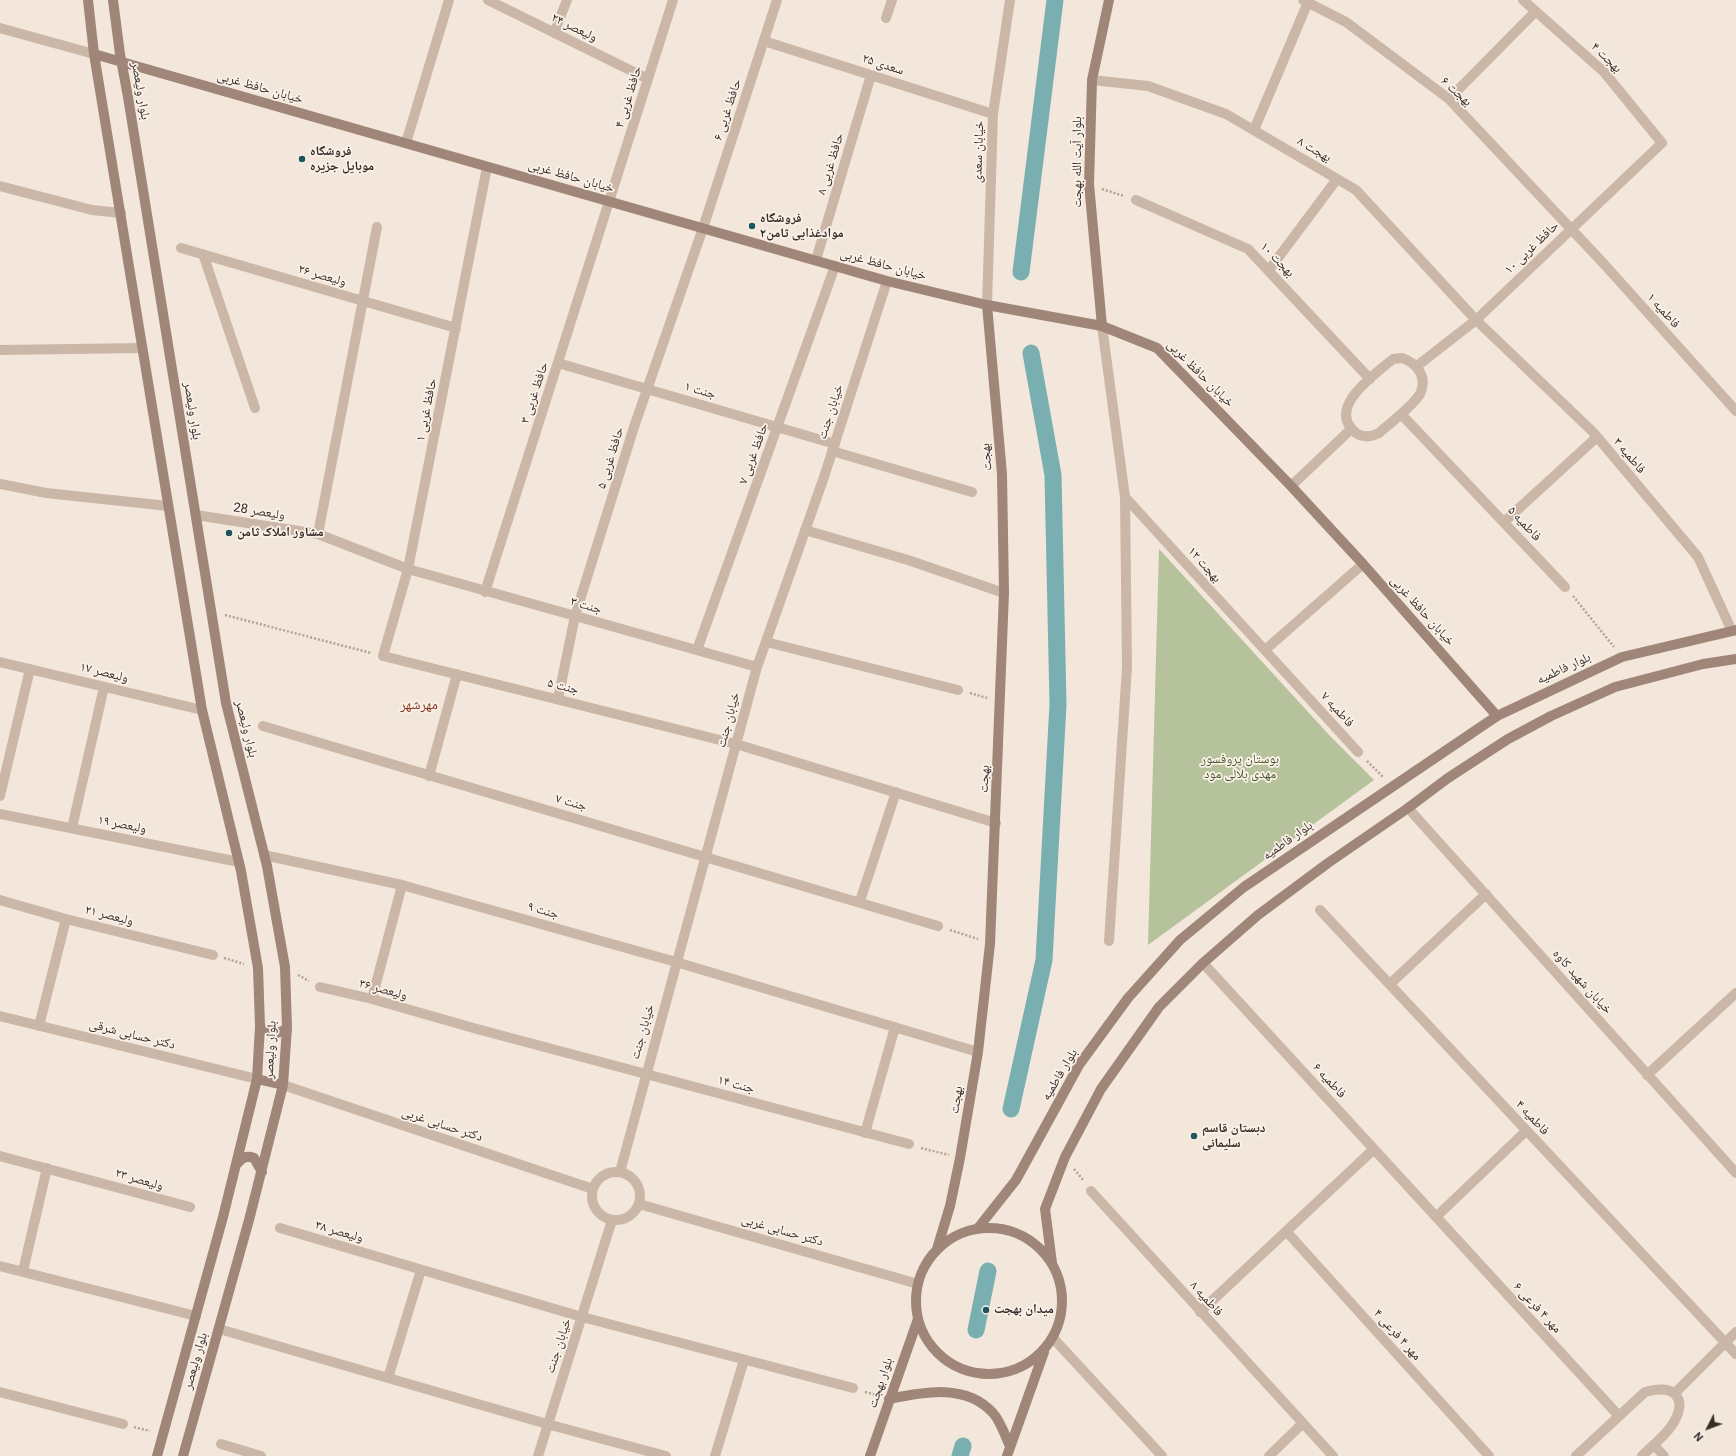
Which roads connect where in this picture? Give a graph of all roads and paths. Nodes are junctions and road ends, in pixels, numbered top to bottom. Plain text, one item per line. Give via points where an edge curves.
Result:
1 (88, 0) edge
2 (113, 0) edge
3 (449, 0) edge
4 (488, 0) edge
5 (566, 0) edge
6 (673, 0) edge
7 (777, 0) edge
8 (892, 0) edge
9 (1010, 0) edge
10 (1109, 0) edge
11 (1523, 0) edge
12 (1305, 1) edge
13 (1535, 12) junction
14 (886, 18) dead end
15 (0, 28) edge
16 (554, 33) junction
17 (764, 40) junction
18 (94, 54) junction
19 (121, 62) junction
20 (871, 75) junction
21 (648, 79) junction
22 (1092, 80) junction
23 (1449, 99) junction
24 (993, 114) junction
25 (1254, 130) junction
26 (406, 143) junction
27 (1662, 143) joint
28 (487, 167) junction
29 (1338, 179) junction
30 (1089, 184) junction
31 (0, 186) edge
32 (1136, 200) joint
33 (610, 202) junction
34 (121, 213) junction
35 (377, 227) dead end
36 (703, 228) junction
37 (1570, 230) junction
38 (181, 248) dead end
39 (203, 254) junction
40 (816, 260) junction
41 (835, 266) junction
42 (1269, 270) junction
43 (887, 281) junction
44 (361, 301) junction
45 (987, 305) junction
46 (1476, 320) junction
47 (1102, 326) junction
48 (456, 328) junction
49 (142, 348) junction
50 (0, 350) edge
51 (558, 363) junction
52 (1417, 366) junction
53 (1370, 379) junction
54 (647, 389) junction
55 (255, 408) dead end
56 (1736, 411) edge
57 (1401, 414) junction
58 (777, 427) junction
59 (1351, 429) junction
60 (1597, 437) junction
61 (833, 448) junction
62 (0, 484) edge
63 (1291, 486) junction
64 (972, 492) dead end
65 (1125, 497) junction
66 (168, 506) junction
67 (196, 515) junction
68 (1504, 522) junction
69 (805, 530) junction
70 (318, 534) junction
71 (1363, 564) junction
72 (408, 569) junction
73 (1565, 587) joint
74 (485, 592) junction
75 (1004, 593) junction
76 (211, 612) junction
77 (575, 616) junction
78 (1734, 631) edge
79 (766, 642) junction
80 (697, 650) junction
81 (1265, 650) junction
82 (383, 656) junction
83 (1622, 657) junction
84 (1736, 659) edge
85 (0, 662) edge
86 (757, 667) junction
87 (30, 669) junction
88 (456, 674) junction
89 (104, 687) junction
90 (958, 690) joint
91 (558, 699) junction
92 (1001, 701) junction
93 (202, 710) junction
94 (1497, 716) junction
95 (263, 726) dead end
96 (736, 744) junction
97 (1358, 752) joint
98 (429, 776) junction
99 (1392, 786) junction
100 (896, 792) junction
101 (0, 796) edge
102 (1408, 808) junction
103 (0, 814) edge
104 (996, 823) junction
105 (72, 828) junction
106 (264, 855) junction
107 (705, 855) junction
108 (240, 862) junction
109 (402, 885) junction
110 (1486, 894) junction
111 (0, 900) edge
112 (860, 901) junction
113 (1320, 910) dead end
114 (66, 919) junction
115 (938, 926) joint
116 (1109, 941) dead end
117 (990, 944) junction
118 (214, 955) joint
119 (676, 962) junction
120 (1203, 963) junction
121 (285, 967) junction
122 (258, 968) junction
123 (1390, 984) junction
124 (320, 987) joint
125 (1736, 993) edge
126 (372, 999) junction
127 (0, 1016) edge
128 (39, 1026) junction
129 (260, 1026) junction
130 (895, 1027) junction
131 (287, 1028) junction
132 (978, 1052) junction
133 (645, 1074) junction
134 (1647, 1075) junction
135 (257, 1079) junction
136 (283, 1085) junction
137 (1526, 1131) junction
138 (865, 1133) junction
139 (909, 1144) joint
140 (1374, 1149) junction
141 (0, 1156) edge
142 (960, 1158) junction
143 (236, 1165) junction
144 (47, 1168) junction
145 (262, 1172) junction
146 (620, 1172) junction
147 (1736, 1173) edge
148 (593, 1189) junction
149 (1091, 1191) dead end
150 (639, 1204) junction
151 (190, 1208) dead end
152 (1436, 1217) junction
153 (612, 1220) junction
154 (280, 1228) dead end
155 (978, 1228) junction
156 (1286, 1231) junction
157 (937, 1249) junction
158 (1052, 1263) junction
159 (0, 1266) edge
160 (23, 1270) junction
161 (421, 1270) junction
162 (918, 1284) junction
163 (1200, 1312) junction
164 (196, 1316) junction
165 (582, 1317) junction
166 (918, 1319) junction
167 (219, 1329) junction
168 (1736, 1332) edge
169 (1053, 1338) junction
170 (1725, 1343) junction
171 (1044, 1352) junction
172 (1736, 1354) edge
173 (744, 1360) junction
174 (388, 1378) junction
175 (853, 1388) joint
176 (0, 1392) edge
177 (1675, 1393) junction
178 (889, 1399) junction
179 (1619, 1416) junction
180 (123, 1424) joint
181 (547, 1424) junction
182 (1302, 1424) junction
183 (162, 1435) junction
184 (221, 1444) dead end
185 (1654, 1445) junction
186 (1009, 1451) edge
187 (157, 1456) edge
188 (183, 1456) edge
189 (262, 1456) edge
190 (538, 1456) edge
191 (666, 1456) edge
192 (715, 1456) edge
193 (870, 1456) edge
194 (1162, 1456) edge
195 (1269, 1456) edge
196 (1333, 1456) edge
197 (1489, 1456) edge
198 (1576, 1456) edge
199 (1642, 1456) edge
200 (1664, 1456) edge

1 - 18 main road, بلوار ولیعصر
2 - 19 main road, بلوار ولیعصر
3 - 26 street
4 - 16 street, ولیعصر ۲۴
5 - 16 street
6 - 21 street, حافظ غربی ۴
7 - 17 street, حافظ غربی ۶
8 - 14 street
9 - 24 street, خیابان سعدی
10 - 22 main road, بلوار آیت الله بهجت
11 - 13 street, بهجت ۴
12 - 23 street, بهجت ۶ via 1346,22
12 - 25 street
13 - 23 street
13 - 27 street, بهجت ۴ via 1604,72
15 - 18 street
16 - 21 street, ولیعصر ۲۴
17 - 20 street, سعدی ۲۵
17 - 36 street, حافظ غربی ۶
18 - 19 main road, خیابان حافظ غربی
18 - 34 main road, بلوار ولیعصر
19 - 26 main road, خیابان حافظ غربی
19 - 67 main road, بلوار ولیعصر
20 - 24 street, سعدی ۲۵
20 - 40 street, حافظ غربی ۸
21 - 33 street, حافظ غربی ۴
22 - 25 street, بهجت ۸ via 1148,86 1226,114
22 - 30 main road, بلوار آیت الله بهجت
23 - 37 street, بهجت ۶
24 - 45 street, خیابان سعدی
25 - 29 street, بهجت ۸
26 - 28 main road, خیابان حافظ غربی
27 - 37 street, حافظ غربی ۱۰
28 - 33 main road, خیابان حافظ غربی
28 - 48 street, حافظ غربی ۱
29 - 42 street
29 - 46 street, بهجت ۸ via 1356,190
30 - 32 path
30 - 47 main road, بلوار آیت الله بهجت
31 - 34 street via 92,210
32 - 42 street, بهجت ۱۰ via 1248,249
33 - 36 main road, خیابان حافظ غربی
33 - 51 street, حافظ غربی ۳
34 - 49 main road, بلوار ولیعصر
35 - 44 street
36 - 40 main road, خیابان حافظ غربی
36 - 54 street, حافظ غربی ۵
37 - 46 street, حافظ غربی ۱۰
37 - 56 street, فاطمیه ۱ via 1604,264
38 - 39 street, ولیعصر ۲۶
39 - 44 street, ولیعصر ۲۶
39 - 55 street
40 - 41 main road, خیابان حافظ غربی
41 - 43 main road, خیابان حافظ غربی
41 - 58 street, حافظ غربی ۷
42 - 53 street, بهجت ۱۰
43 - 45 main road, خیابان حافظ غربی
43 - 61 street, خیابان جنت
44 - 48 street, ولیعصر ۲۶
44 - 70 street
45 - 47 main road, خیابان حافظ غربی
45 - 75 main road, بهجت via 1002,474
46 - 52 street, حافظ غربی ۱۰
46 - 60 street, فاطمیه ۳
47 - 63 main road, خیابان حافظ غربی via 1157,348
47 - 65 street
48 - 72 street, حافظ غربی ۱
49 - 50 street
49 - 66 main road, بلوار ولیعصر
51 - 54 street, جنت ۱
51 - 74 street, حافظ غربی ۳
52 - 53 street via 1402,358 1393,359
52 - 57 street via 1423,383 1420,395
53 - 59 street via 1349,400 1346,421
54 - 58 street, جنت ۱
54 - 77 street, حافظ غربی ۵
57 - 59 street via 1372,437 1358,435
57 - 68 street, فاطمیه ۵
58 - 61 street, جنت ۱
58 - 80 street, حافظ غربی ۷
59 - 63 street
60 - 68 street
60 - 78 street, فاطمیه ۳ via 1698,557
61 - 64 street, جنت ۱
61 - 69 street, خیابان جنت
62 - 66 street via 46,493
63 - 71 main road, خیابان حافظ غربی
65 - 81 street, بهجت ۱۲
65 - 116 street via 1127,667
66 - 93 main road, بلوار ولیعصر
67 - 70 street, ولیعصر 28
67 - 76 main road, بلوار ولیعصر
68 - 73 street, فاطمیه ۵
69 - 75 street via 908,560
69 - 79 street, خیابان جنت
70 - 72 street, ولیعصر 28
71 - 81 street
71 - 94 main road, خیابان حافظ غربی
72 - 74 street, جنت ۳
72 - 82 street, حافظ غربی ۱
73 - 83 path
74 - 77 street, جنت ۳
75 - 92 main road, بهجت
76 - 82 path
76 - 106 main road, بلوار ولیعصر via 226,703
77 - 80 street, جنت ۳
77 - 91 street, حافظ غربی ۵
78 - 83 main road, بلوار فاطمیه
79 - 86 street, خیابان جنت
79 - 90 street
80 - 86 street, جنت ۳
81 - 97 street, فاطمیه ۷
82 - 88 street, جنت ۵
83 - 94 main road, بلوار فاطمیه
84 - 102 main road via 1703,664 1608,690 1508,739
85 - 87 street, ولیعصر ۱۷
86 - 96 street, خیابان جنت
87 - 89 street, ولیعصر ۱۷
87 - 101 street
88 - 91 street, جنت ۵
88 - 98 street
89 - 93 street, ولیعصر ۱۷
89 - 105 street
90 - 92 path
91 - 96 street, جنت ۵
92 - 104 main road, بهجت
93 - 108 main road, بلوار ولیعصر
94 - 99 main road, بلوار فاطمیه
95 - 98 street, جنت ۷
96 - 100 street, جنت ۵
96 - 107 street, خیابان جنت
97 - 99 path
98 - 107 street, جنت ۷
99 - 155 main road, بلوار فاطمیه via 1244,887 1180,940 1128,998 1079,1065 1016,1180
100 - 104 street, جنت ۵
100 - 112 street
102 - 110 street, خیابان شهید کاوه
102 - 120 main road via 1328,862 1258,914
103 - 105 street, ولیعصر ۱۹
104 - 117 main road, بهجت
105 - 108 street, ولیعصر ۱۹
106 - 109 street, جنت ۹
106 - 121 main road, بلوار ولیعصر
107 - 112 street, جنت ۷
107 - 119 street, خیابان جنت
108 - 122 main road, بلوار ولیعصر
109 - 119 street, جنت ۹
109 - 126 street
110 - 123 street
110 - 134 street, خیابان شهید کاوه
111 - 114 street, ولیعصر ۲۱
112 - 115 street, جنت ۷
113 - 123 street, فاطمیه ۴
114 - 118 street, ولیعصر ۲۱
114 - 128 street
115 - 117 path
117 - 132 main road, بهجت
118 - 122 path
119 - 130 street, جنت ۹
119 - 133 street, خیابان جنت
120 - 140 street, فاطمیه ۶
120 - 158 main road via 1159,1007 1102,1089 1064,1157 1045,1208
121 - 124 path
121 - 131 main road, بلوار ولیعصر
122 - 129 main road, بلوار ولیعصر
123 - 137 street, فاطمیه ۴
124 - 126 street, ولیعصر ۳۶
125 - 134 street
126 - 133 street, ولیعصر ۳۶
127 - 128 street, دکتر حسابی شرقی
128 - 135 street, دکتر حسابی شرقی
129 - 131 main road via 274,1034
129 - 135 main road, بلوار ولیعصر
130 - 132 street, جنت ۹
130 - 138 street
131 - 136 main road, بلوار ولیعصر
132 - 142 main road, بهجت
133 - 138 street, جنت ۱۴
133 - 146 street, خیابان جنت
134 - 147 street, خیابان شهید کاوه
135 - 136 main road
135 - 143 main road, بلوار ولیعصر
136 - 145 main road, بلوار ولیعصر
136 - 148 street, دکتر حسابی غربی
137 - 152 street
137 - 170 street, فاطمیه ۴
138 - 139 street, جنت ۱۴
139 - 142 path
140 - 152 street, فاطمیه ۶
140 - 156 street
141 - 144 street, ولیعصر ۲۳
142 - 157 main road, بهجت via 950,1206
143 - 145 main road via 243,1157 249,1156 254,1158
143 - 164 main road, بلوار ولیعصر
144 - 151 street, ولیعصر ۲۳
144 - 160 street
145 - 167 main road, بلوار ولیعصر
146 - 148 street via 613,1172 600,1178
146 - 150 street via 628,1175 638,1187
148 - 153 street via 592,1197 598,1212 604,1218
149 - 163 street, فاطمیه ۸
150 - 153 street via 631,1215
150 - 162 street, دکتر حسابی غربی
152 - 179 street, مهر ۴ فرعی ۶
153 - 165 street, خیابان جنت
154 - 161 street, ولیعصر ۳۸
155 - 157 main road via 956,1235
155 - 158 main road via 995,1227 1028,1238 1042,1249
156 - 163 street
156 - 197 street, مهر ۴ فرعی ۴
157 - 162 main road via 925,1265
158 - 169 main road via 1062,1285 1063,1309
159 - 160 street
160 - 164 street
161 - 165 street, ولیعصر ۳۸
161 - 174 street
162 - 166 main road
163 - 182 street, فاطمیه ۸
164 - 183 main road, بلوار ولیعصر
165 - 173 street, ولیعصر ۳۸
165 - 181 street, خیابان جنت
166 - 171 main road via 932,1347 956,1367 987,1375 1018,1370
166 - 178 main road, بلوار بهجت
167 - 174 street
167 - 188 main road, بلوار ولیعصر
168 - 170 street
169 - 171 main road
169 - 194 street
170 - 172 street, فاطمیه ۴
170 - 177 street
171 - 186 main road
173 - 175 street, ولیعصر ۳۸
173 - 192 street
174 - 181 street
175 - 178 path
176 - 180 street
177 - 179 street via 1657,1388 1645,1392
177 - 185 street via 1679,1402 1678,1413 1672,1425
178 - 186 main road via 929,1391 953,1393 975,1399 994,1414
178 - 193 main road, بلوار بهجت
179 - 198 street
180 - 183 path
181 - 190 street, خیابان جنت
181 - 191 street
182 - 195 street
182 - 196 street, فاطمیه ۸
183 - 187 main road, بلوار ولیعصر
184 - 189 street
185 - 199 street
185 - 200 street

